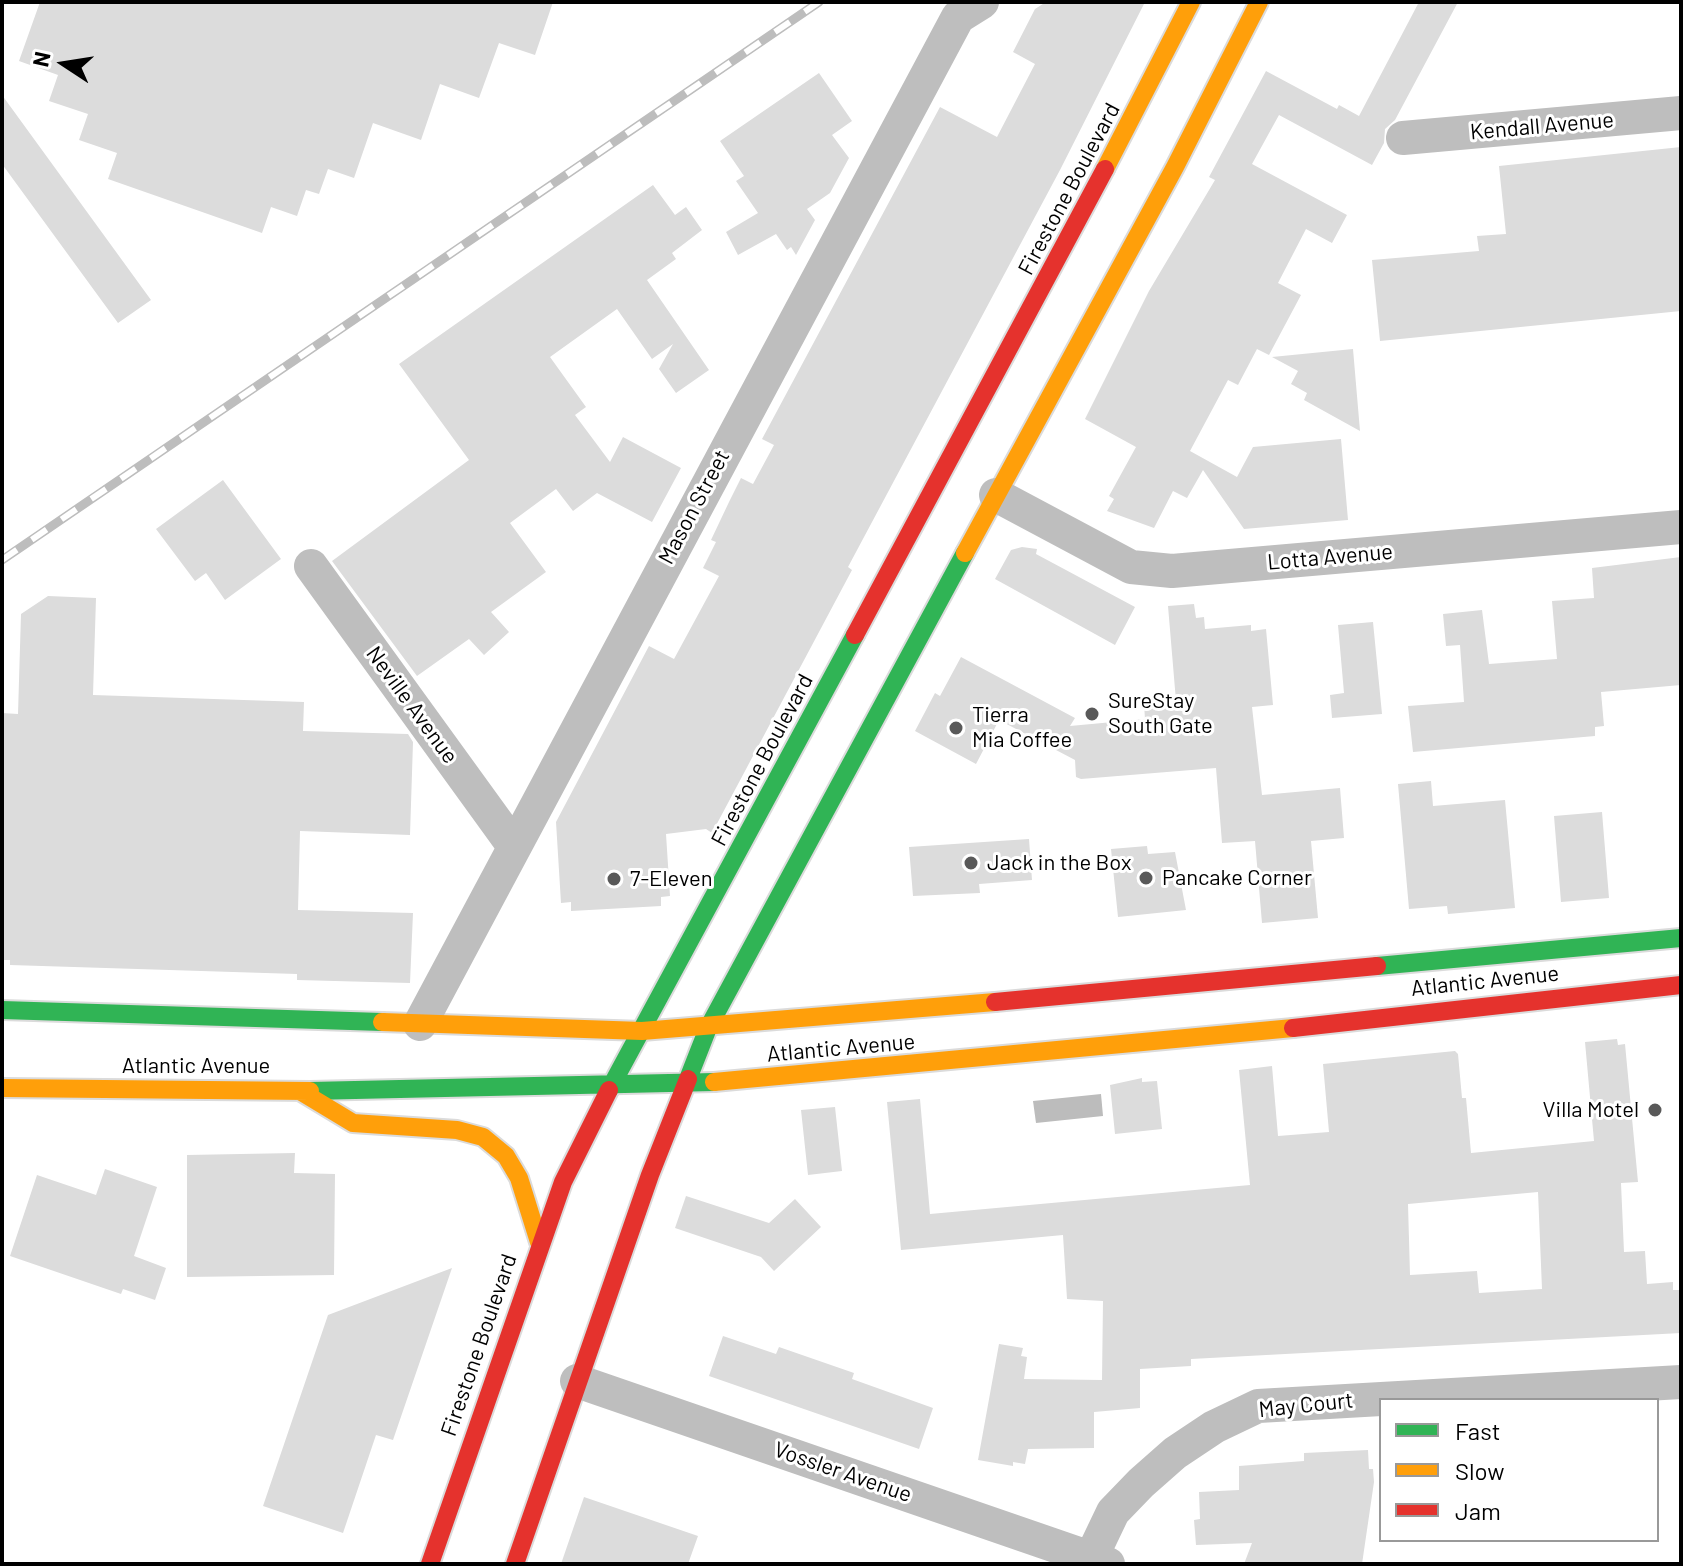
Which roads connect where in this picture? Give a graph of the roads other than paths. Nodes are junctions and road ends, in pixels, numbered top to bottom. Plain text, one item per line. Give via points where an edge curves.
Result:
1 (982, 2) edge
2 (1191, 2) edge
3 (1259, 2) edge
4 (1681, 113) edge
5 (1403, 138) dead end
6 (1039, 296) junction
7 (1030, 353) dead end
8 (995, 481) junction
9 (1681, 527) edge
10 (311, 566) dead end
11 (513, 845) junction
12 (1681, 938) edge
13 (1681, 985) edge
14 (2, 1010) edge
15 (420, 1024) junction
16 (708, 1028) junction
17 (642, 1031) junction
18 (613, 1081) junction
19 (686, 1083) junction
20 (2, 1088) edge
21 (300, 1091) junction
22 (539, 1242) junction
23 (577, 1381) junction
24 (1681, 1382) edge
25 (1399, 1398) edge
26 (1379, 1399) edge
27 (1100, 1561) edge
28 (430, 1564) edge
29 (515, 1564) edge

1 - 11 street, Mason Street via 958,17
2 - 6 main road, Firestone Boulevard
3 - 8 main road via 1175,167
4 - 5 street, Kendall Avenue
6 - 7 main road
6 - 17 main road, Firestone Boulevard
8 - 9 street, Lotta Avenue via 1131,567 1172,571
8 - 16 main road
10 - 11 street, Neville Avenue
11 - 15 street, Mason Street
12 - 16 main road, Atlantic Avenue
13 - 19 main road, Atlantic Avenue via 972,1060
14 - 15 main road, Atlantic Avenue
15 - 17 main road, Atlantic Avenue
16 - 17 main road, Atlantic Avenue
16 - 19 main road
17 - 18 main road, Firestone Boulevard
18 - 19 main road, Atlantic Avenue
18 - 21 main road, Atlantic Avenue
18 - 22 main road, Firestone Boulevard
19 - 23 main road
20 - 21 main road, Atlantic Avenue
21 - 22 main road via 353,1123 457,1130 483,1137 506,1156 519,1178
22 - 28 main road, Firestone Boulevard
23 - 27 street, Vossler Avenue
23 - 29 main road
24 - 25 street, May Court
26 - 27 street, May Court via 1258,1406 1214,1427 1175,1453 1113,1512

